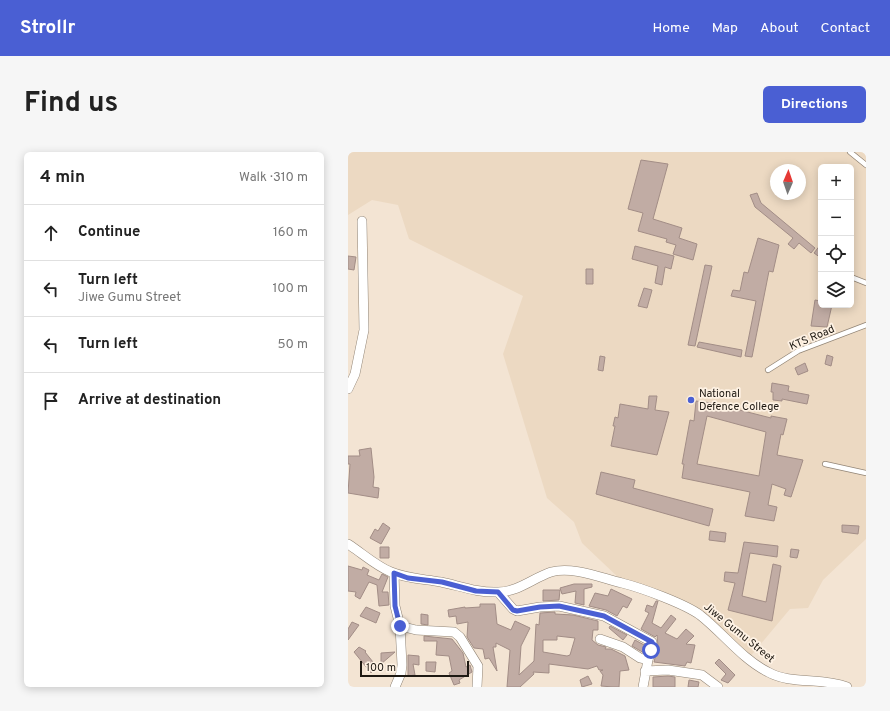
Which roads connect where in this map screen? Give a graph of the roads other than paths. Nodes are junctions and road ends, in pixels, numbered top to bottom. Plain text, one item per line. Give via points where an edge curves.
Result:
1 (850, 152) edge
2 (866, 165) edge
3 (362, 221) dead end
4 (854, 278) edge
5 (866, 283) edge
6 (866, 325) edge
7 (768, 370) dead end
8 (348, 389) edge
9 (825, 464) dead end
10 (866, 473) edge
11 (348, 544) edge
12 (394, 573) junction
13 (498, 592) junction
14 (400, 626) junction
15 (600, 639) dead end
16 (648, 660) junction
17 (645, 670) junction
18 (395, 687) edge
19 (477, 687) edge
20 (642, 687) edge
21 (718, 687) edge
22 (847, 687) edge

1 - 2 lane
3 - 8 street via 364,330
4 - 5 lane
6 - 7 lane, KTS Road via 798,351
9 - 10 lane
11 - 12 street, Jiwe Gumu Street
12 - 13 street, Jiwe Gumu Street via 476,591
12 - 14 street via 395,606
13 - 16 street via 513,610 517,611 559,606 604,616 652,642
13 - 22 street, Jiwe Gumu Street via 511,590 562,570 624,584 686,607 700,615 768,672 788,678 828,681
14 - 18 street via 402,665
14 - 19 street via 416,630 454,632 460,637 478,666
15 - 16 street
16 - 17 street
17 - 20 street
17 - 21 street via 668,670 702,675

